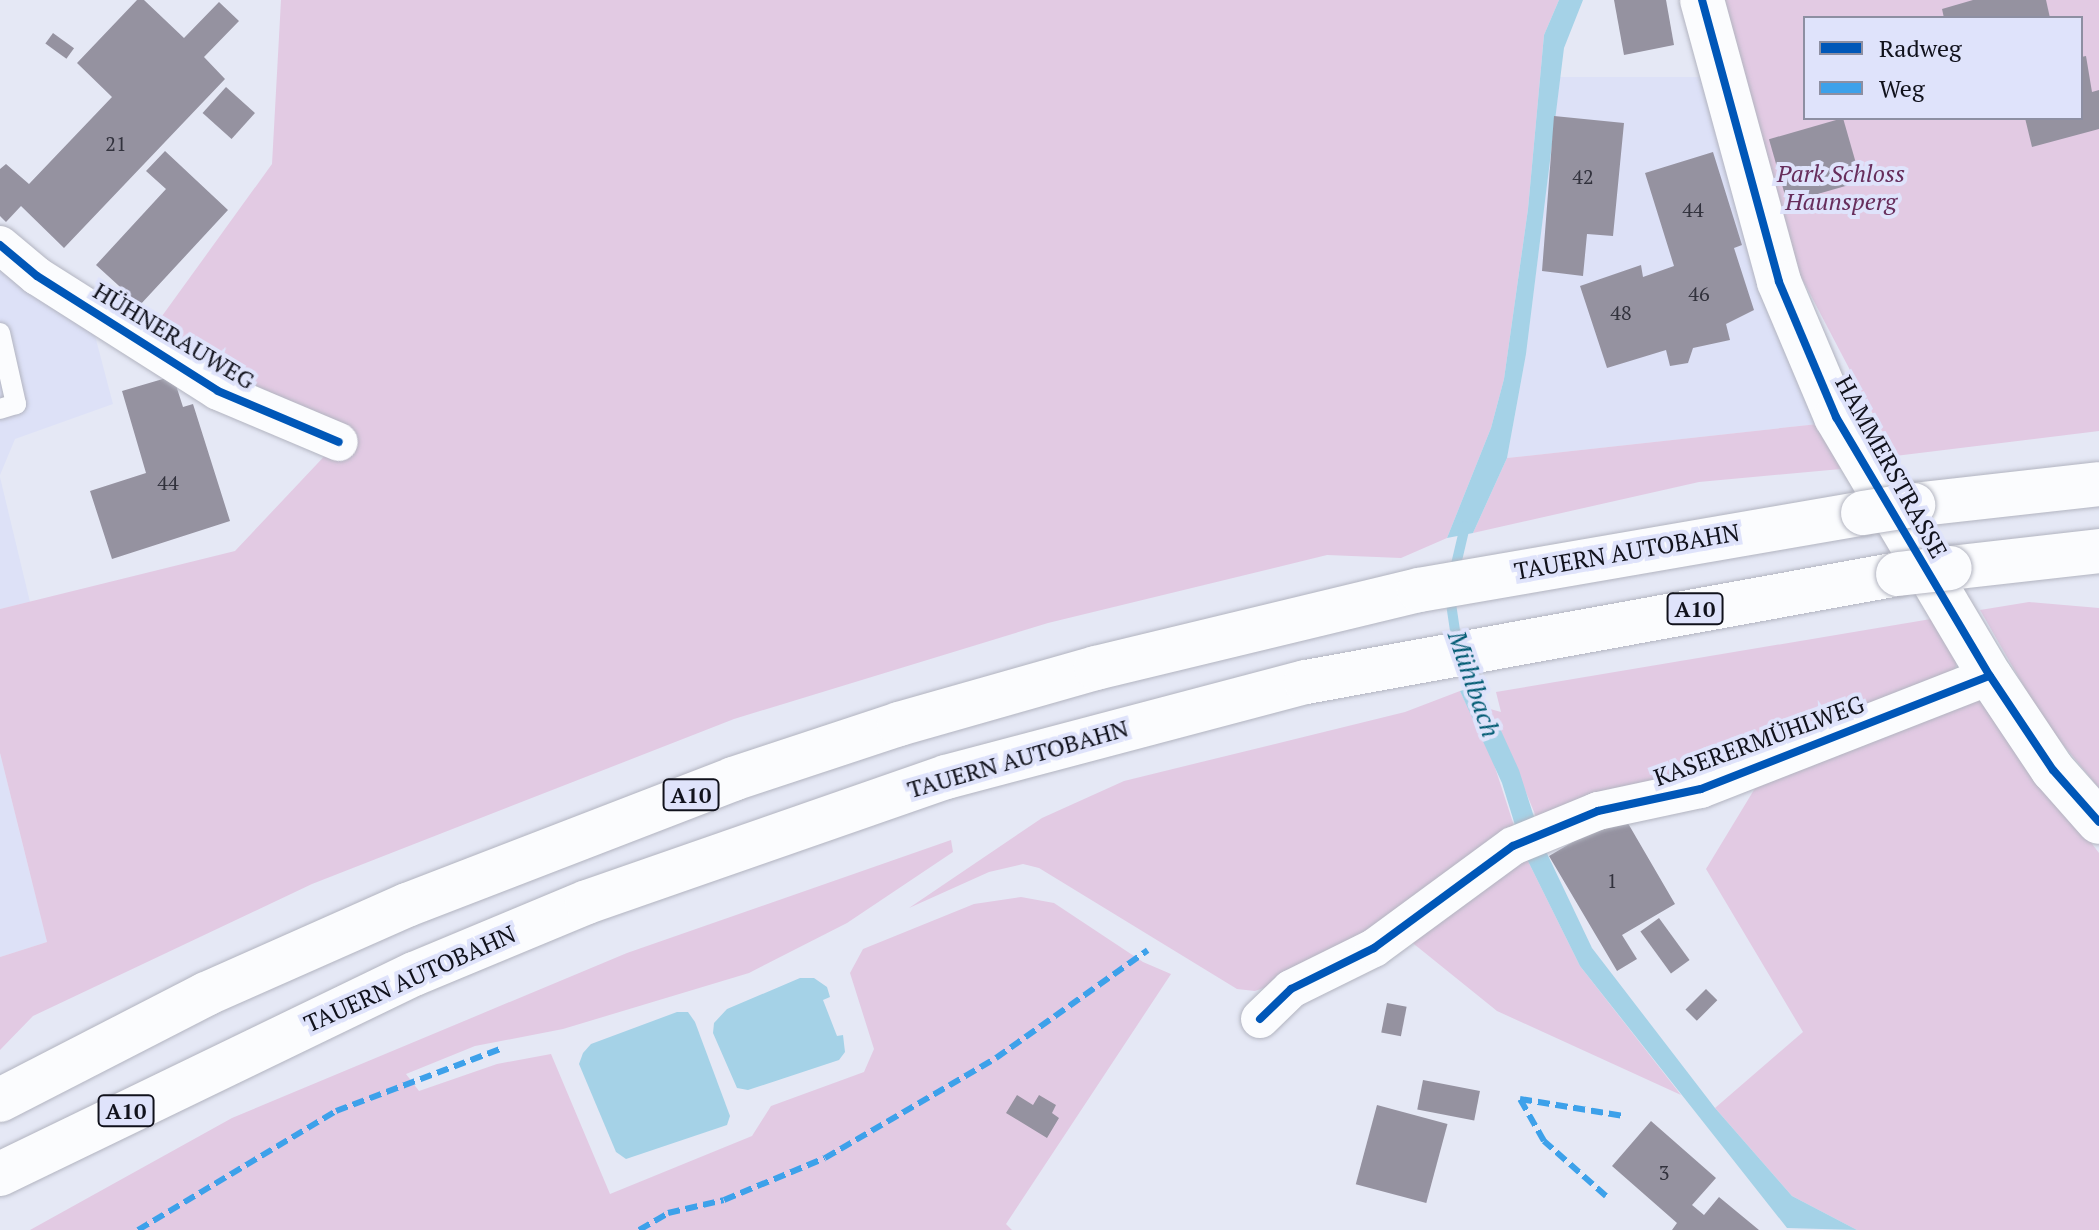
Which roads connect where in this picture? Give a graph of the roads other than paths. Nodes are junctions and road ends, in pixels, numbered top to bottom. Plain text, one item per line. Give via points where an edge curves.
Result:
1 (1702, 0) edge
2 (0, 245) edge
3 (0, 333) edge
4 (0, 409) edge
5 (339, 442) dead end
6 (2099, 484) edge
7 (2099, 551) edge
8 (1990, 676) junction
9 (2099, 822) edge
10 (1260, 1019) dead end
11 (0, 1100) edge
12 (4, 1172) edge

1 - 8 main road, HAMMERSTRASSE via 1779,282 1836,417
2 - 5 street, HÜHNERAUWEG via 37,276 218,391
3 - 4 lane via 16,404
6 - 11 main road, TAUERN AUTOBAHN / A10, bridge via 1913,505 1478,578 1096,668 899,724 733,779 407,905 206,994
7 - 12 main road, TAUERN AUTOBAHN / A10, bridge via 1898,574 1432,655 1148,721 946,777 587,902 414,974
8 - 9 main road, HAMMERSTRASSE via 2053,770
8 - 10 street, KASERERMÜHLWEG via 1701,789 1598,811 1513,846 1374,948 1291,989

